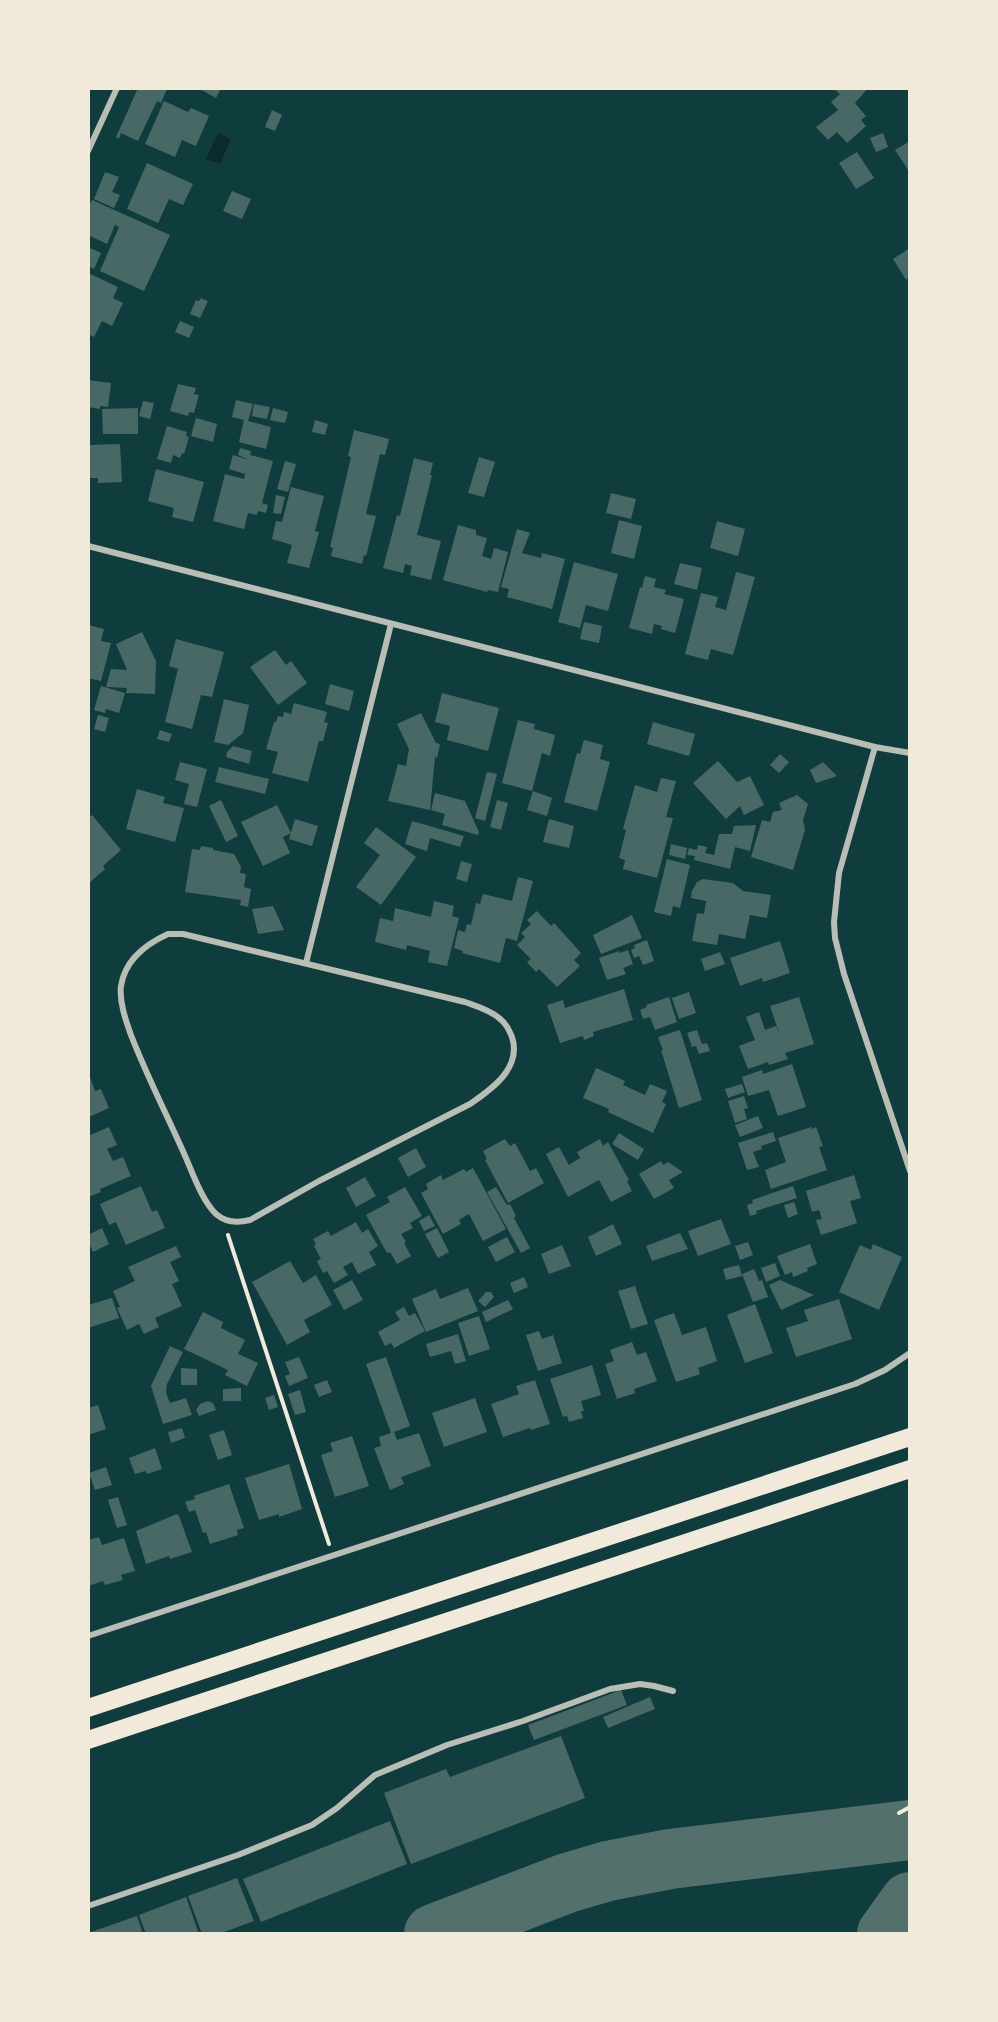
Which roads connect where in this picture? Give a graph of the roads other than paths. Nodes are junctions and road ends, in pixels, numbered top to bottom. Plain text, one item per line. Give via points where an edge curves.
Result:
1 (117, 88) edge
2 (88, 151) edge
3 (88, 546) edge
4 (391, 624) junction
5 (875, 747) junction
6 (909, 753) edge
7 (306, 963) junction
8 (909, 1171) edge
9 (909, 1353) edge
10 (909, 1437) edge
11 (909, 1469) edge
12 (88, 1636) edge
13 (673, 1691) dead end
14 (88, 1708) edge
15 (88, 1740) edge
16 (88, 1906) edge

1 - 2 street
3 - 4 street
4 - 5 street
4 - 7 street
5 - 6 street
5 - 8 street via 839,873 835,938
7 - 7 street via 183,934 168,934 139,952 124,976 122,1007 131,1035 204,1195 222,1219 240,1223 250,1220 470,1104 493,1089 512,1061 514,1045 508,1028 500,1018 483,1009
9 - 12 street via 855,1384
10 - 14 highway
11 - 15 highway
13 - 16 street via 640,1684 610,1689 447,1746 375,1775 337,1808 305,1828

